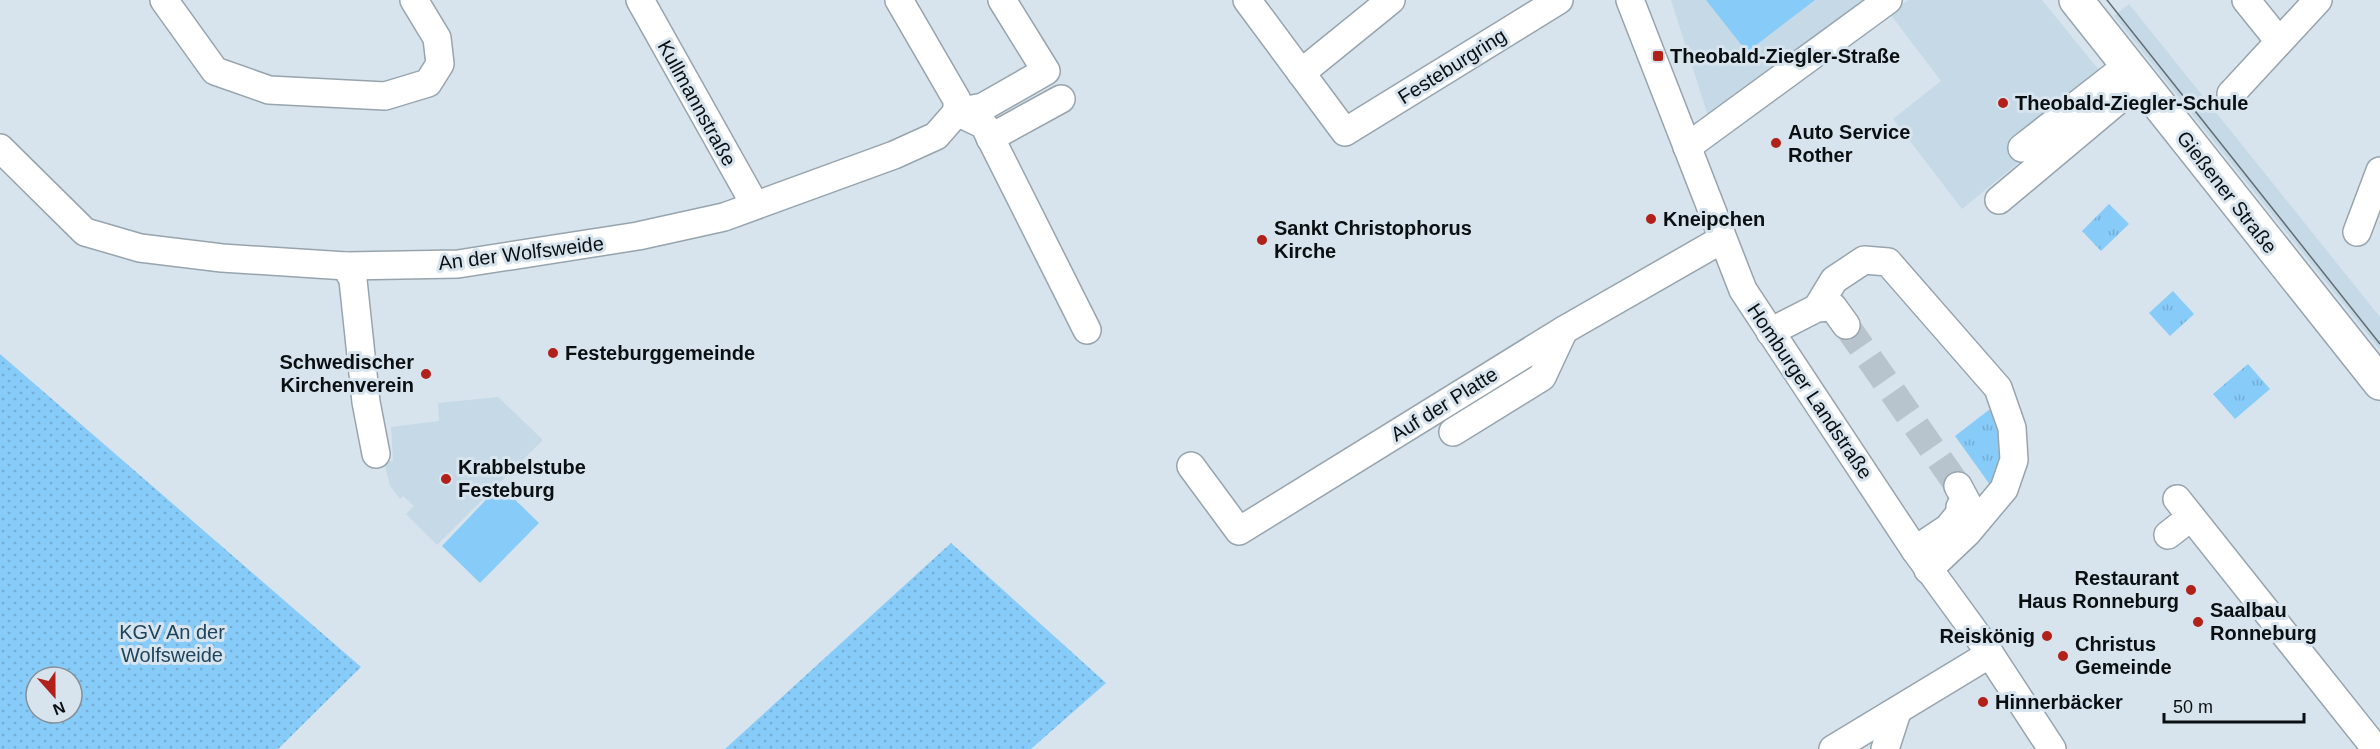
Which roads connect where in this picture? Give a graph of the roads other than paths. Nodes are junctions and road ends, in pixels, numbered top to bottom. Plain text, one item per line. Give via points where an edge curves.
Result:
1 (164, 0) edge
2 (414, 0) edge
3 (640, 0) edge
4 (899, 0) edge
5 (1002, 0) edge
6 (1247, 0) edge
7 (1391, 0) edge
8 (1559, 0) edge
9 (1630, 0) edge
10 (1888, 0) edge
11 (2076, 0) edge
12 (2246, 0) edge
13 (2318, 0) edge
14 (2279, 41) junction
15 (1301, 73) junction
16 (2134, 73) junction
17 (2231, 94) dead end
18 (1061, 99) dead end
19 (957, 112) junction
20 (990, 138) junction
21 (1687, 147) junction
22 (2022, 148) dead end
23 (5, 163) edge
24 (2380, 171) edge
25 (1999, 200) dead end
26 (755, 205) junction
27 (2357, 232) dead end
28 (1721, 240) junction
29 (346, 266) junction
30 (1817, 308) junction
31 (1087, 330) dead end
32 (1564, 330) junction
33 (1772, 335) junction
34 (2380, 383) edge
35 (1453, 432) dead end
36 (376, 454) dead end
37 (1191, 466) dead end
38 (1956, 487) tunnel mouth
39 (2168, 535) dead end
40 (1921, 560) junction
41 (1990, 654) junction
42 (1897, 712) junction
43 (1833, 749) edge
44 (1885, 749) edge
45 (2052, 749) edge
46 (2376, 749) edge

1 - 2 street via 215,71 268,90 385,96 428,83 441,64 437,38
3 - 26 street, Kullmannstraße
4 - 19 street via 957,100
5 - 19 street via 1046,71 983,107
6 - 15 street
7 - 15 street
8 - 15 street, Festeburgring via 1345,132
9 - 21 street, Homburger Landstraße
10 - 21 street
11 - 16 main road, Gießener Straße
12 - 14 street
13 - 14 street
14 - 17 street
16 - 22 street
16 - 25 street
16 - 34 main road, Gießener Straße
18 - 20 street
19 - 20 street via 984,124
19 - 26 street, An der Wolfsweide via 936,136
20 - 31 street
21 - 28 street, Homburger Landstraße
23 - 29 street, An der Wolfsweide via 85,232 140,249
24 - 27 street
26 - 29 street, An der Wolfsweide via 723,217 638,236 520,256 458,264
28 - 32 street, Auf der Platte
28 - 33 street, Homburger Landstraße via 1743,290
29 - 36 street via 353,280 366,402
30 - 33 street
30 - 33 street via 1833,307 1842,327 1814,317
30 - 40 street via 1834,280 1864,260 1888,262 1998,388 2012,428 2014,460 2004,489 1967,533
32 - 35 street via 1542,377
32 - 37 street, Auf der Platte via 1239,531
33 - 40 street, Homburger Landstraße
38 - 40 street via 1972,512 1961,530
39 - 46 street via 2184,508
40 - 41 street, Homburger Landstraße
41 - 42 street
41 - 45 street, Homburger Landstraße
42 - 43 street
42 - 44 street

